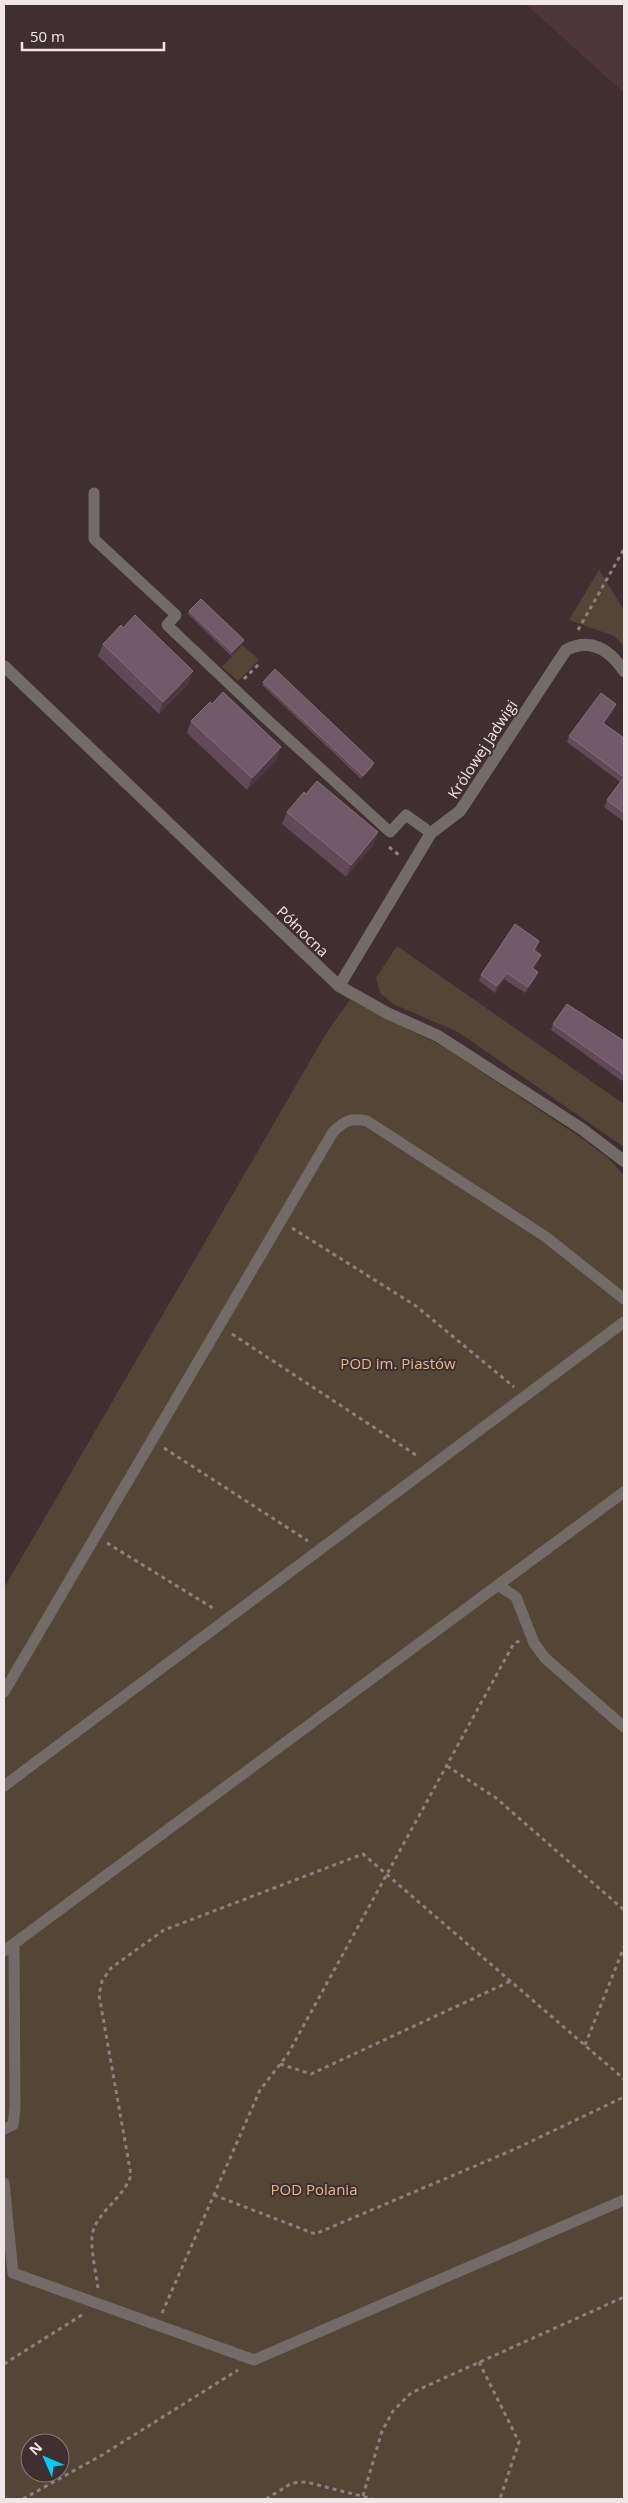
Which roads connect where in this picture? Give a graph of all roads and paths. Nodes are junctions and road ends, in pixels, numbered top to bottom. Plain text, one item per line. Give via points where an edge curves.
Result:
1 (94, 493) dead end
2 (624, 549) edge
3 (566, 650) junction
4 (4, 666) edge
5 (624, 671) edge
6 (431, 833) junction
7 (339, 986) junction
8 (624, 1161) edge
9 (281, 1221) junction
10 (624, 1299) edge
11 (624, 1322) edge
12 (219, 1326) junction
13 (526, 1396) junction
14 (153, 1441) junction
15 (432, 1466) junction
16 (624, 1492) edge
17 (95, 1536) junction
18 (321, 1550) junction
19 (498, 1585) junction
20 (230, 1618) junction
21 (532, 1637) junction
22 (4, 1692) edge
23 (624, 1727) edge
24 (447, 1766) junction
25 (4, 1786) edge
26 (387, 1875) junction
27 (624, 1910) edge
28 (14, 1944) junction
29 (624, 1947) edge
30 (4, 1951) edge
31 (511, 1981) junction
32 (584, 2045) junction
33 (280, 2064) junction
34 (624, 2079) edge
35 (624, 2097) edge
36 (4, 2129) edge
37 (4, 2183) edge
38 (214, 2195) junction
39 (624, 2200) edge
40 (624, 2297) edge
41 (99, 2304) junction
42 (156, 2325) junction
43 (254, 2360) junction
44 (479, 2362) junction
45 (4, 2364) edge
46 (363, 2496) junction
47 (22, 2499) edge
48 (266, 2499) edge
49 (373, 2499) edge
50 (500, 2499) edge

1 - 6 lane via 94,539 176,615 167,625 390,832 406,815
2 - 3 path
3 - 5 street via 577,644 595,645 614,658
3 - 6 street, Królowej Jadwigi via 460,811
4 - 7 street, Północna
6 - 7 street, Królowej Jadwigi
7 - 8 street, Północna via 438,1036 582,1129
9 - 10 lane via 334,1132 352,1118 367,1121 546,1237
9 - 12 lane
9 - 13 path via 416,1306
11 - 13 lane
12 - 14 lane
12 - 15 path
13 - 15 lane
14 - 17 lane
14 - 18 path
15 - 18 lane
16 - 19 lane
17 - 20 path
17 - 22 lane
18 - 20 lane
19 - 21 lane via 516,1597
19 - 28 lane
20 - 25 lane
21 - 23 lane via 545,1658
21 - 24 path via 514,1643
24 - 26 path
24 - 27 path via 496,1798
26 - 31 path
26 - 33 path
26 - 41 path via 363,1854 164,1930 110,1968 102,1981 99,1995 131,2175 128,2184 96,2224 92,2236
28 - 30 lane
28 - 36 lane via 15,2108 14,2125
29 - 32 path
31 - 32 path
31 - 33 path via 311,2074
32 - 34 path
33 - 38 path via 260,2090
35 - 38 path via 315,2234
37 - 41 lane via 13,2273
38 - 42 path
39 - 43 lane
40 - 44 path
41 - 42 lane
41 - 45 path
42 - 43 lane
43 - 47 path via 102,2455
44 - 46 path via 412,2393 393,2411 382,2430
44 - 50 path via 519,2442
46 - 48 path via 306,2482 292,2483
46 - 49 path

